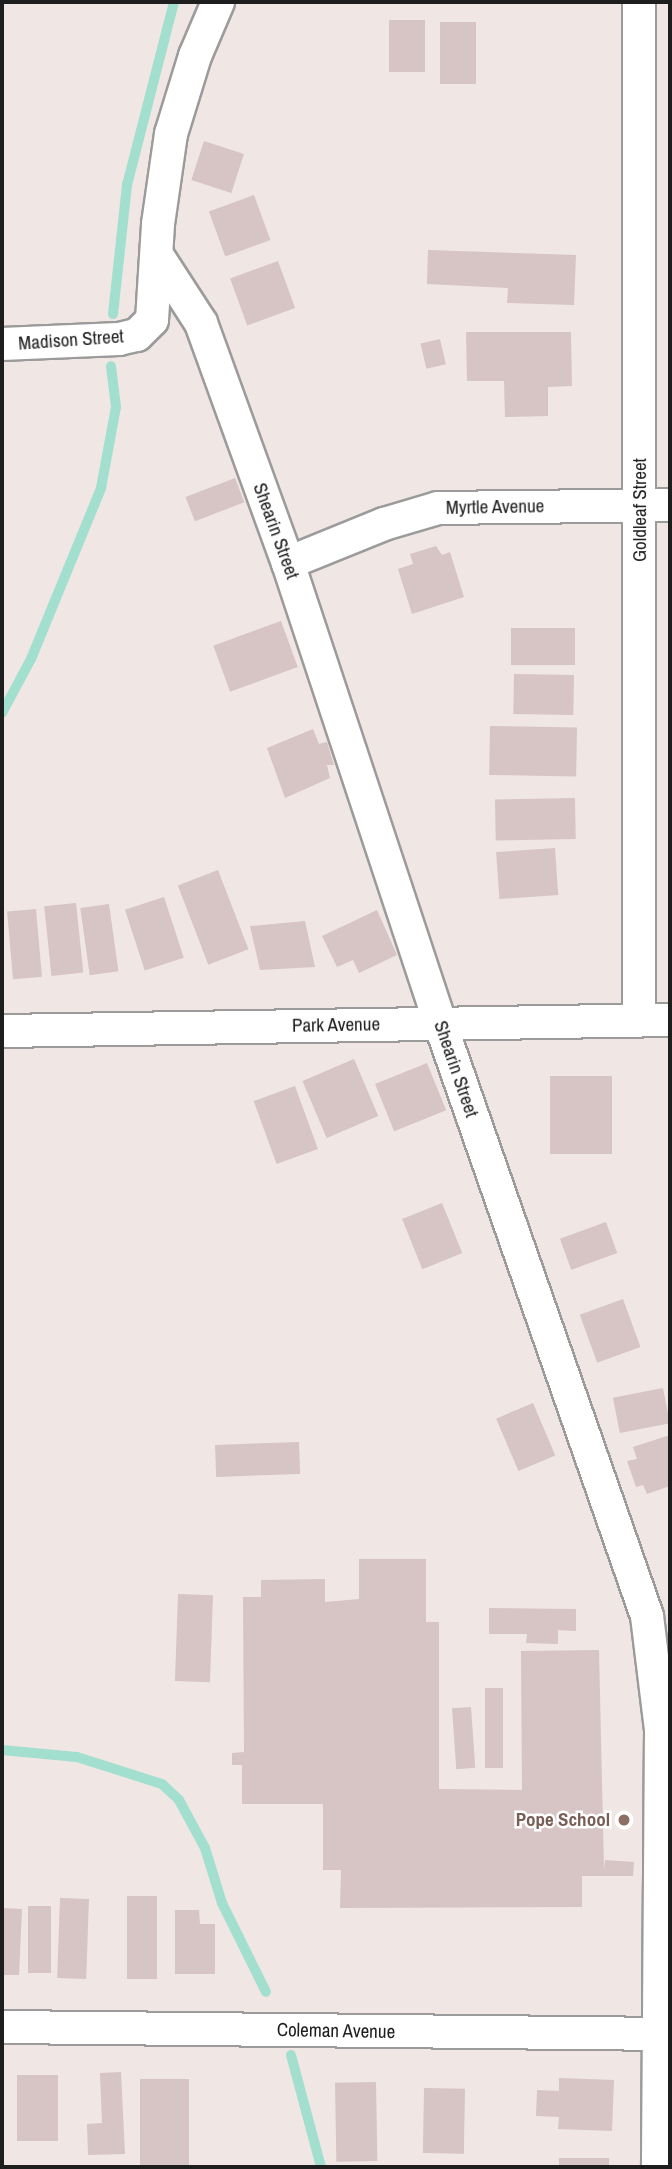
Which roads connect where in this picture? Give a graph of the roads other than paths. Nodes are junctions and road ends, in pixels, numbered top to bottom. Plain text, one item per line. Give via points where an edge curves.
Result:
1 (218, 2) edge
2 (639, 2) edge
3 (157, 255) junction
4 (2, 344) edge
5 (655, 505) edge
6 (288, 563) junction
7 (639, 1019) junction
8 (670, 1020) edge
9 (440, 1023) junction
10 (2, 1031) edge
11 (659, 1612) edge
12 (2, 2027) edge
13 (666, 2034) edge
14 (658, 2167) edge

1 - 3 street via 172,134
2 - 5 street, Goldleaf Street
3 - 4 street, Madison Street via 152,320 137,335 119,340
3 - 6 street, Shearin Street via 201,323
5 - 6 street, Myrtle Avenue via 438,508 384,524
5 - 7 street, Goldleaf Street
6 - 9 street, Shearin Street
7 - 8 street, Park Avenue
7 - 9 street, Park Avenue
9 - 10 street, Park Avenue
9 - 11 street, Shearin Street
11 - 13 street, Shearin Street
12 - 13 street, Coleman Avenue
13 - 14 street, Shearin Street

